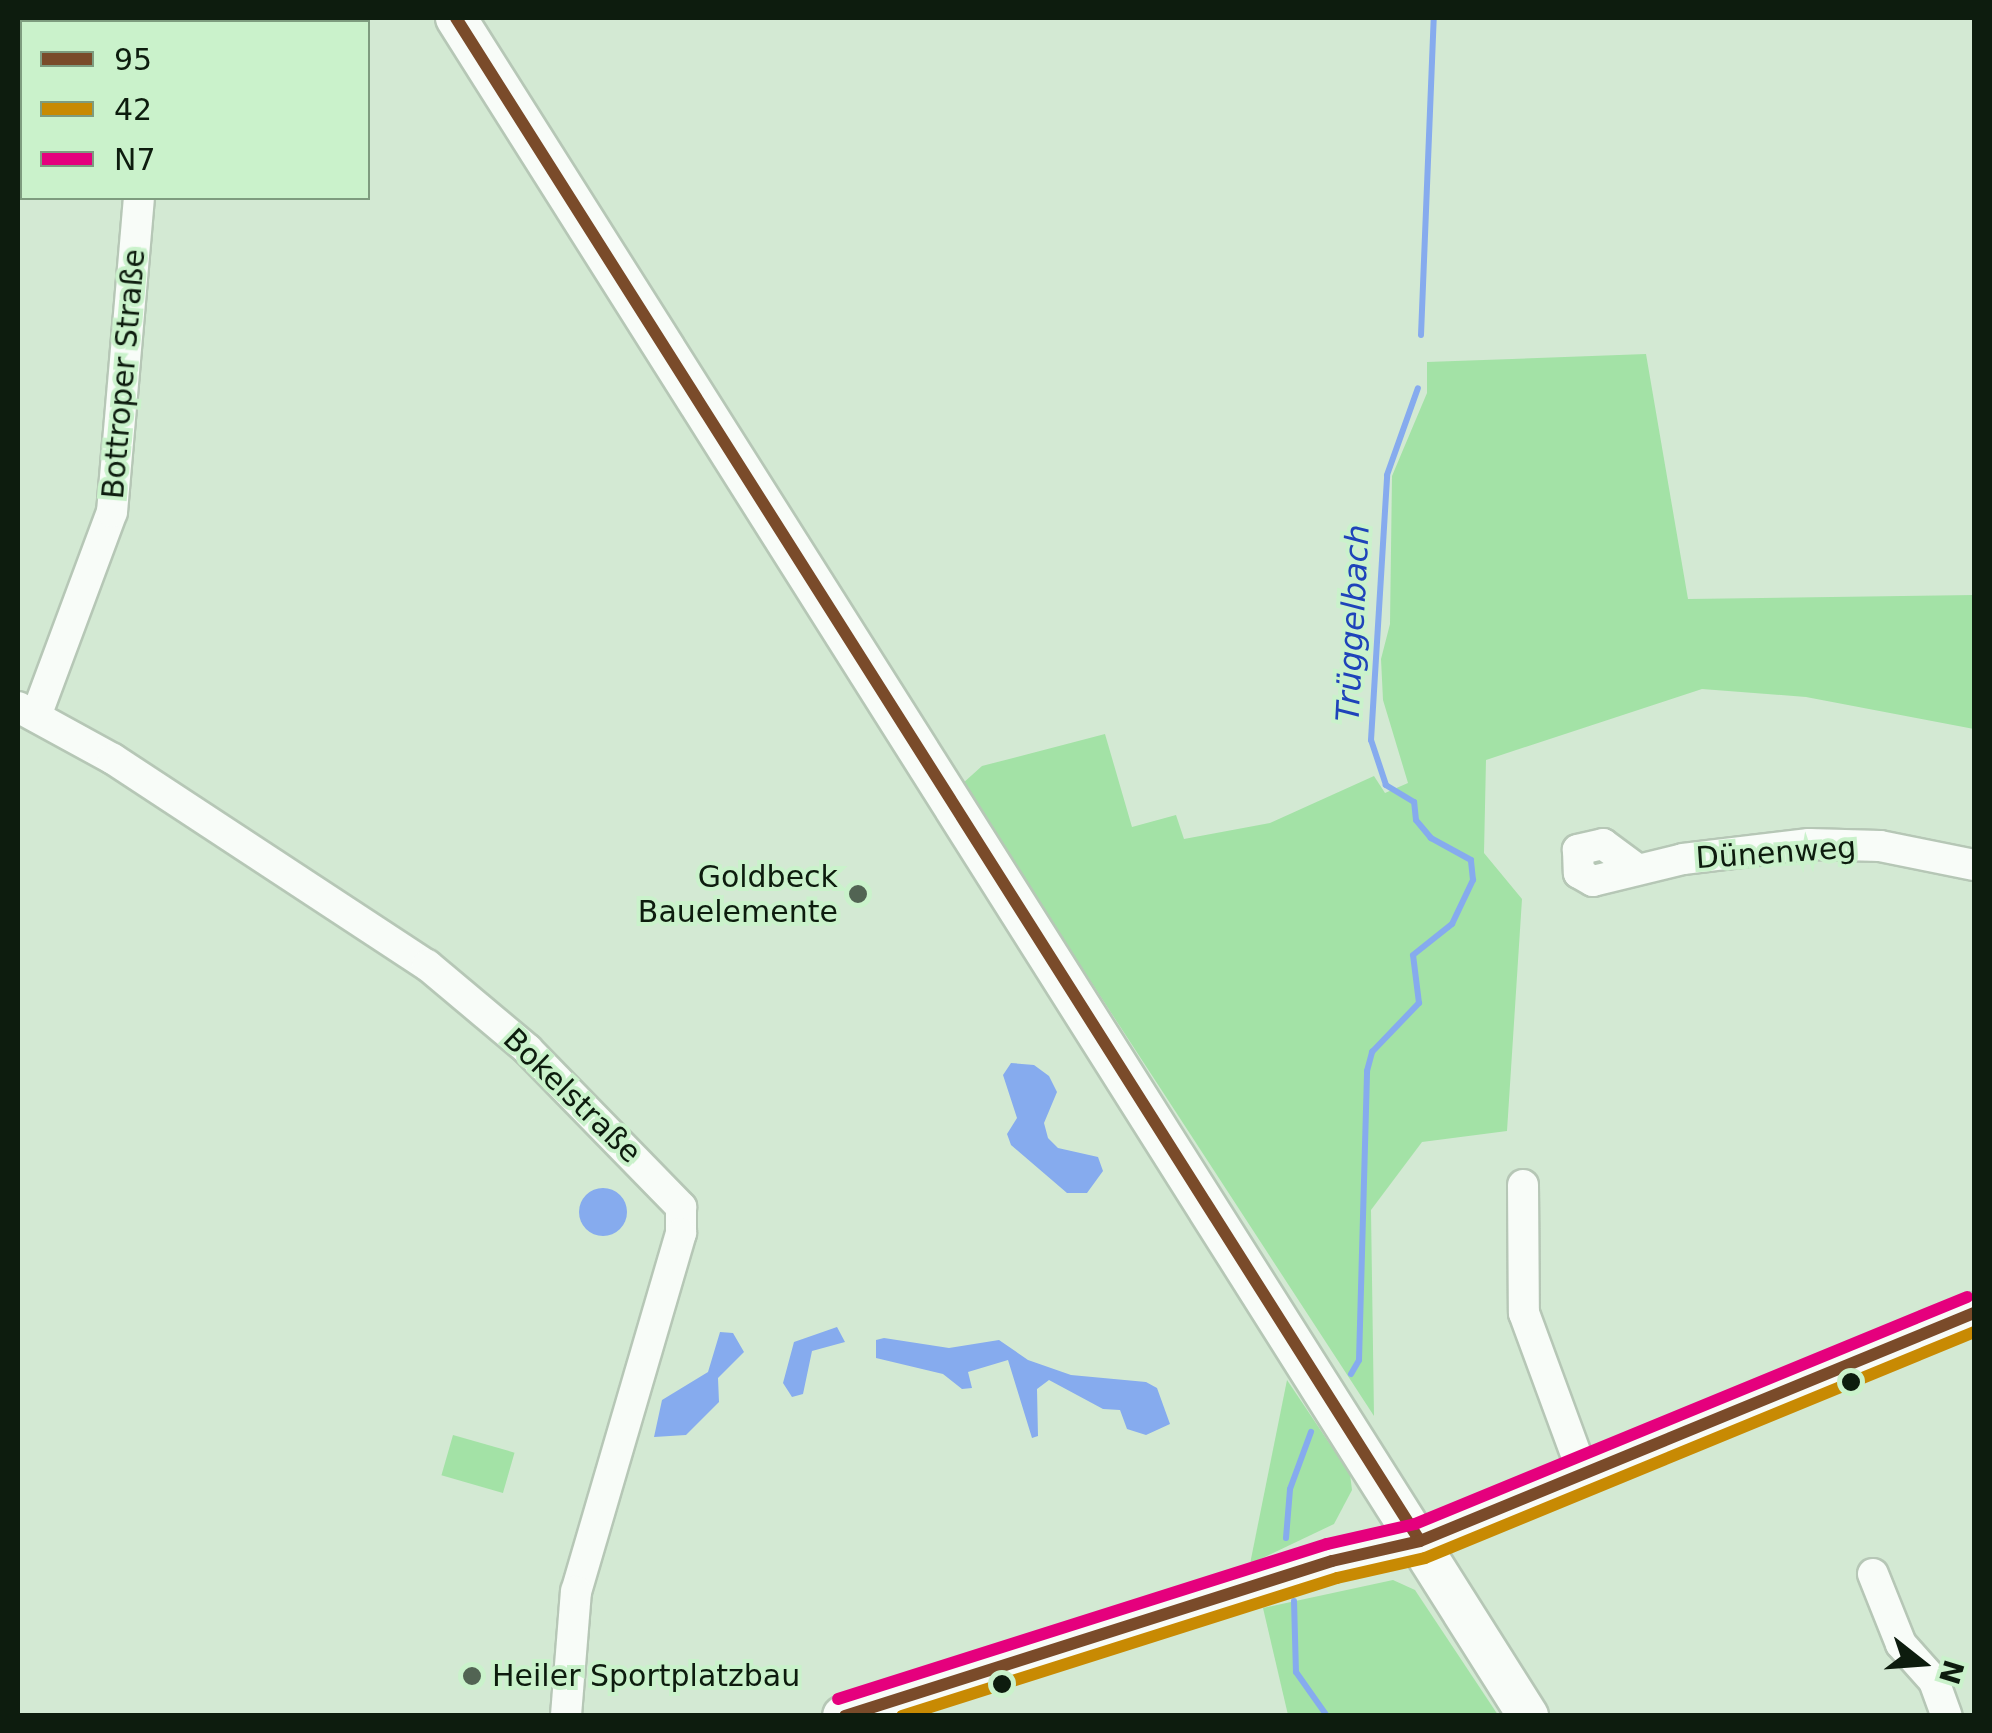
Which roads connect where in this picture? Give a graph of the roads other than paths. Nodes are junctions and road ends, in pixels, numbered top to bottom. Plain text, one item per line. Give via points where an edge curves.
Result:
1 (104, 18) edge
2 (456, 18) edge
3 (133, 20) edge
4 (139, 200) edge
5 (27, 711) edge
6 (1974, 864) edge
7 (1638, 870) dead end
8 (1523, 1184) dead end
9 (1974, 1314) edge
10 (1582, 1471) junction
11 (1420, 1541) junction
12 (1872, 1574) dead end
13 (566, 1716) edge
14 (843, 1716) edge
15 (1528, 1716) edge
16 (1947, 1716) edge

1 - 3 street
2 - 11 main road
4 - 5 street, Bottroper Straße via 116,494 106,537
5 - 13 street, Bokelstraße via 428,964 526,1049 681,1208 682,1233 576,1591
6 - 7 street, Dünenweg via 1880,846 1810,844
8 - 10 street via 1524,1313
9 - 10 main road
10 - 11 main road
11 - 14 main road via 1297,1572
11 - 15 main road
12 - 16 street via 1902,1644 1934,1680

